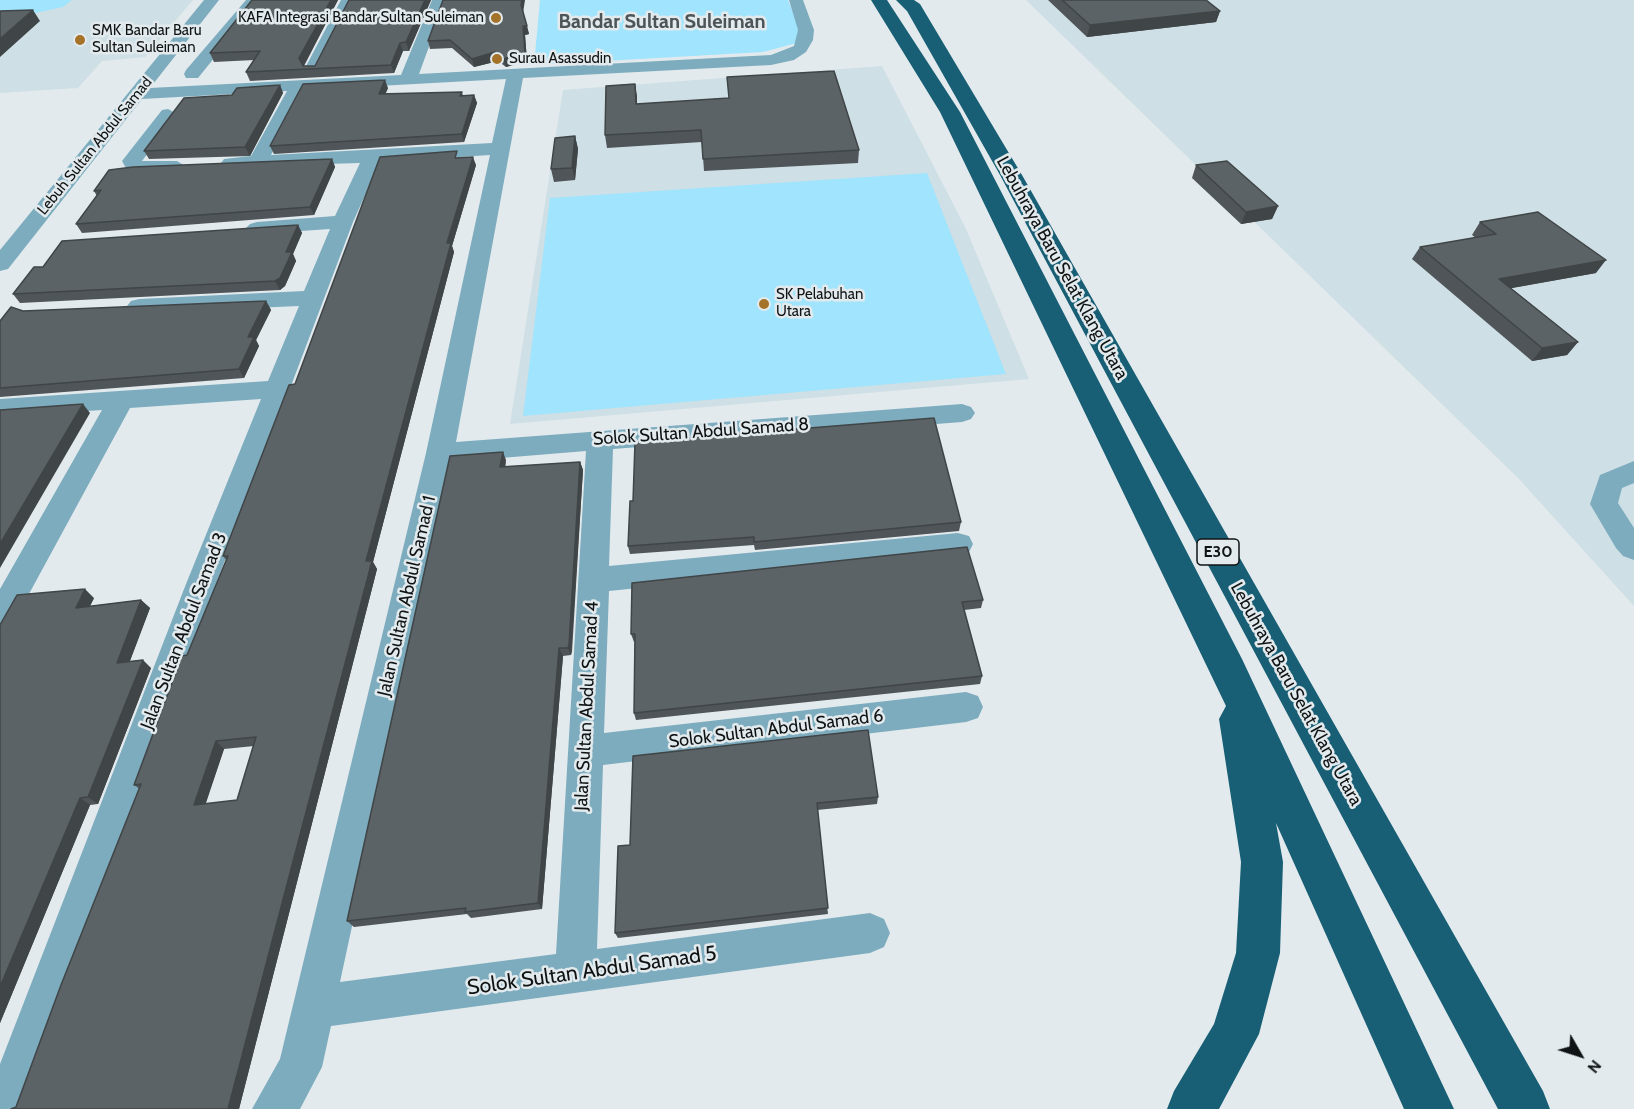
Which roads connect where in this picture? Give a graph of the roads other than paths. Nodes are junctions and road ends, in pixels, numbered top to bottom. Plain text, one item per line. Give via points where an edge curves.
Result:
1 (212, 0) edge
2 (254, 0) edge
3 (348, 0) edge
4 (439, 0) edge
5 (796, 0) edge
6 (894, 2) edge
7 (313, 68) edge
8 (192, 74) dead end
9 (408, 79) junction
10 (513, 83) junction
11 (138, 94) junction
12 (294, 94) junction
13 (168, 114) dead end
14 (500, 148) junction
15 (373, 156) junction
16 (258, 162) junction
17 (343, 222) junction
18 (236, 230) edge
19 (0, 264) edge
20 (313, 298) junction
21 (112, 308) edge
22 (277, 389) junction
23 (122, 398) junction
24 (0, 408) edge
25 (962, 413) dead end
26 (600, 439) junction
27 (440, 453) junction
28 (1634, 471) edge
29 (958, 544) dead end
30 (1634, 548) edge
31 (594, 580) junction
32 (0, 618) edge
33 (1229, 670) junction
34 (966, 707) dead end
35 (586, 751) junction
36 (870, 933) dead end
37 (576, 973) junction
38 (313, 1007) junction
39 (5, 1109) edge
40 (275, 1109) edge
41 (1192, 1109) edge
42 (1429, 1109) edge
43 (1525, 1109) edge

1 - 11 street, Lebuh Sultan Abdul Samad
2 - 8 street
3 - 7 street
4 - 9 street
5 - 10 street via 806,30 805,40 800,49 788,56
6 - 33 highway, Lebuhraya Baru Selat Klang Utara / E30
6 - 43 highway, Lebuhraya Baru Selat Klang Utara / E30 via 1011,175
9 - 10 street
9 - 12 street
10 - 12 street
10 - 14 street, Jalan Sultan Abdul Samad 1
11 - 12 street
11 - 19 street, Lebuh Sultan Abdul Samad
12 - 16 street
13 - 16 street via 132,161 141,169
14 - 15 street
14 - 27 street, Jalan Sultan Abdul Samad 1
15 - 16 street
15 - 17 street, Jalan Sultan Abdul Samad 3
17 - 18 street
17 - 20 street, Jalan Sultan Abdul Samad 3
20 - 21 street
20 - 22 street, Jalan Sultan Abdul Samad 3
22 - 23 street
22 - 39 street, Jalan Sultan Abdul Samad 3
23 - 24 street
23 - 32 street
25 - 26 street, Solok Sultan Abdul Samad 8
26 - 27 street, Solok Sultan Abdul Samad 8
26 - 31 street, Jalan Sultan Abdul Samad 4
27 - 38 street, Jalan Sultan Abdul Samad 1
28 - 30 street via 1610,482 1604,504
29 - 31 street
31 - 35 street, Jalan Sultan Abdul Samad 4
33 - 41 highway via 1262,862 1258,953 1234,1034
33 - 42 highway, Lebuhraya Baru Selat Klang Utara / E30
34 - 35 street, Solok Sultan Abdul Samad 6
35 - 37 street, Jalan Sultan Abdul Samad 4
36 - 37 street, Solok Sultan Abdul Samad 5
37 - 38 street, Solok Sultan Abdul Samad 5
38 - 40 street, Jalan Sultan Abdul Samad 1 via 300,1067

